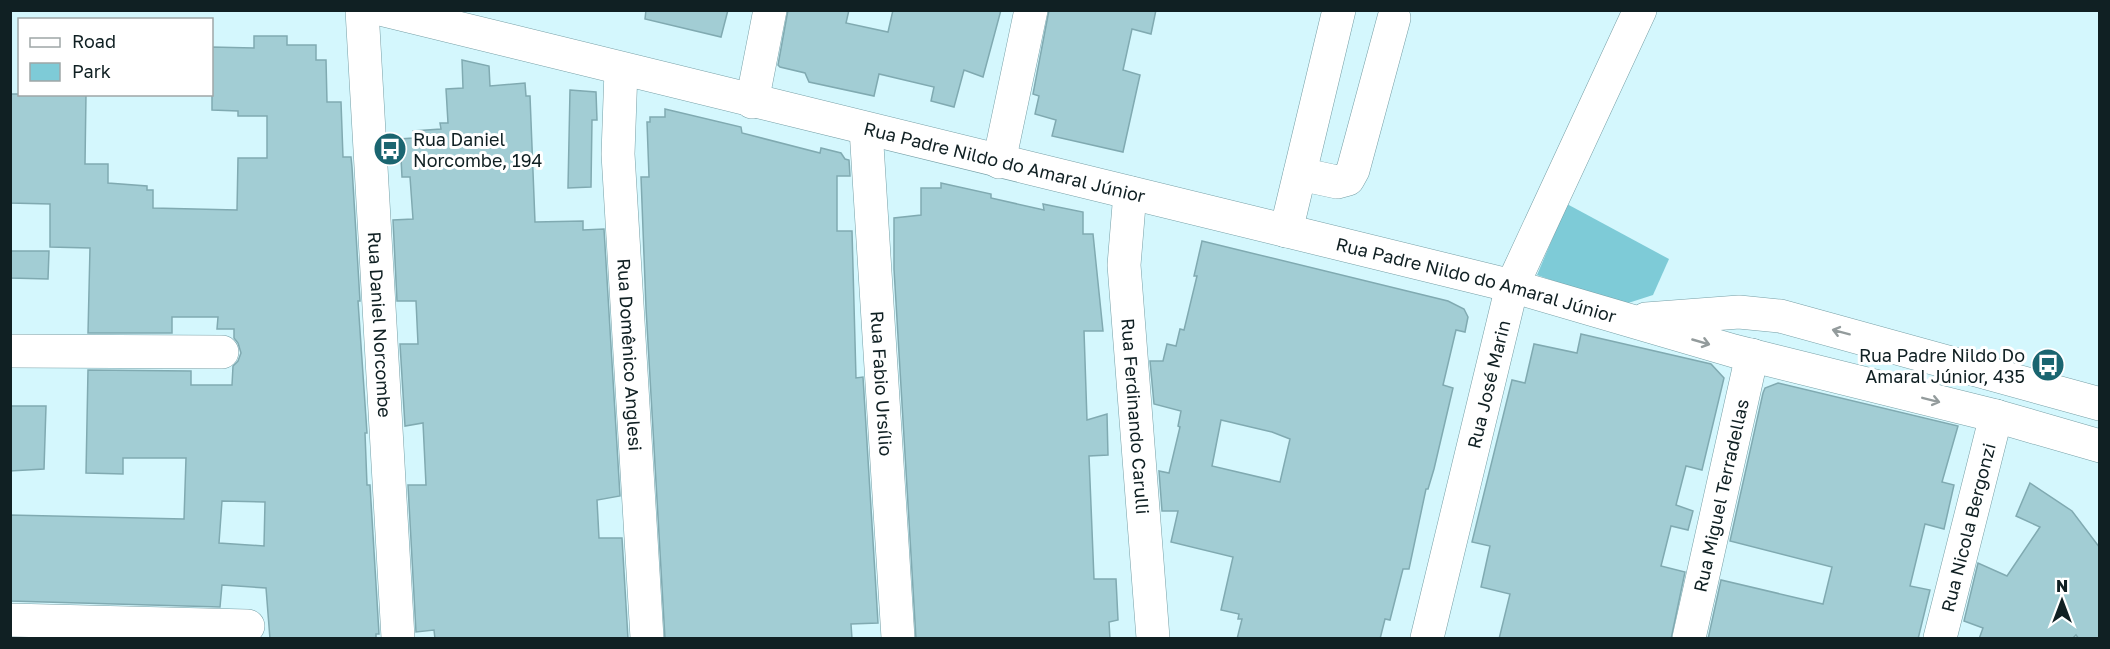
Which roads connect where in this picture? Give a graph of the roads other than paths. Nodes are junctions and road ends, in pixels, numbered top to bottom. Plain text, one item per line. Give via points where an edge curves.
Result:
1 (362, 10) edge
2 (384, 10) edge
3 (770, 10) edge
4 (1031, 10) edge
5 (1339, 10) edge
6 (1640, 10) edge
7 (1394, 18) dead end
8 (621, 70) junction
9 (752, 102) junction
10 (866, 129) junction
11 (999, 162) junction
12 (1300, 174) junction
13 (1130, 193) junction
14 (1286, 231) junction
15 (1512, 286) junction
16 (1625, 321) junction
17 (10, 351) edge
18 (222, 352) dead end
19 (1752, 355) junction
20 (2100, 406) edge
21 (1996, 416) junction
22 (2096, 448) edge
23 (10, 620) edge
24 (248, 626) dead end
25 (398, 639) edge
26 (647, 639) edge
27 (898, 639) edge
28 (1153, 639) edge
29 (1427, 639) edge
30 (1689, 639) edge
31 (1940, 639) edge

1 - 25 street, Rua Daniel Norcombe
2 - 8 street, Rua Padre Nildo do Amaral Júnior
3 - 9 street
4 - 11 street
5 - 12 street
6 - 15 street, Rua José Marin
7 - 12 street via 1348,179 1336,182
8 - 9 street, Rua Padre Nildo do Amaral Júnior
8 - 26 street, Rua Domênico Anglesi via 618,154
9 - 10 street, Rua Padre Nildo do Amaral Júnior
10 - 11 street, Rua Padre Nildo do Amaral Júnior
10 - 27 street, Rua Fabio Ursílio
11 - 13 street, Rua Padre Nildo do Amaral Júnior
12 - 14 street
13 - 14 street, Rua Padre Nildo do Amaral Júnior
13 - 28 street, Rua Ferdinando Carulli via 1124,265
14 - 15 street, Rua Padre Nildo do Amaral Júnior
15 - 16 street, Rua Padre Nildo do Amaral Júnior
15 - 29 street, Rua José Marin
16 -> 19 street, Rua Padre Nildo do Amaral Júnior
20 -> 16 street, Rua Padre Nildo do Amaral Júnior via 1780,316 1739,312
17 - 18 street
19 -> 21 street, Rua Padre Nildo do Amaral Júnior
19 - 30 street, Rua Miguel Terradellas
20 - 22 street, Rua Padre Nildo do Amaral Júnior
21 - 22 street, Rua Padre Nildo do Amaral Júnior
21 - 31 street, Rua Nicola Bergonzi
23 - 24 street

